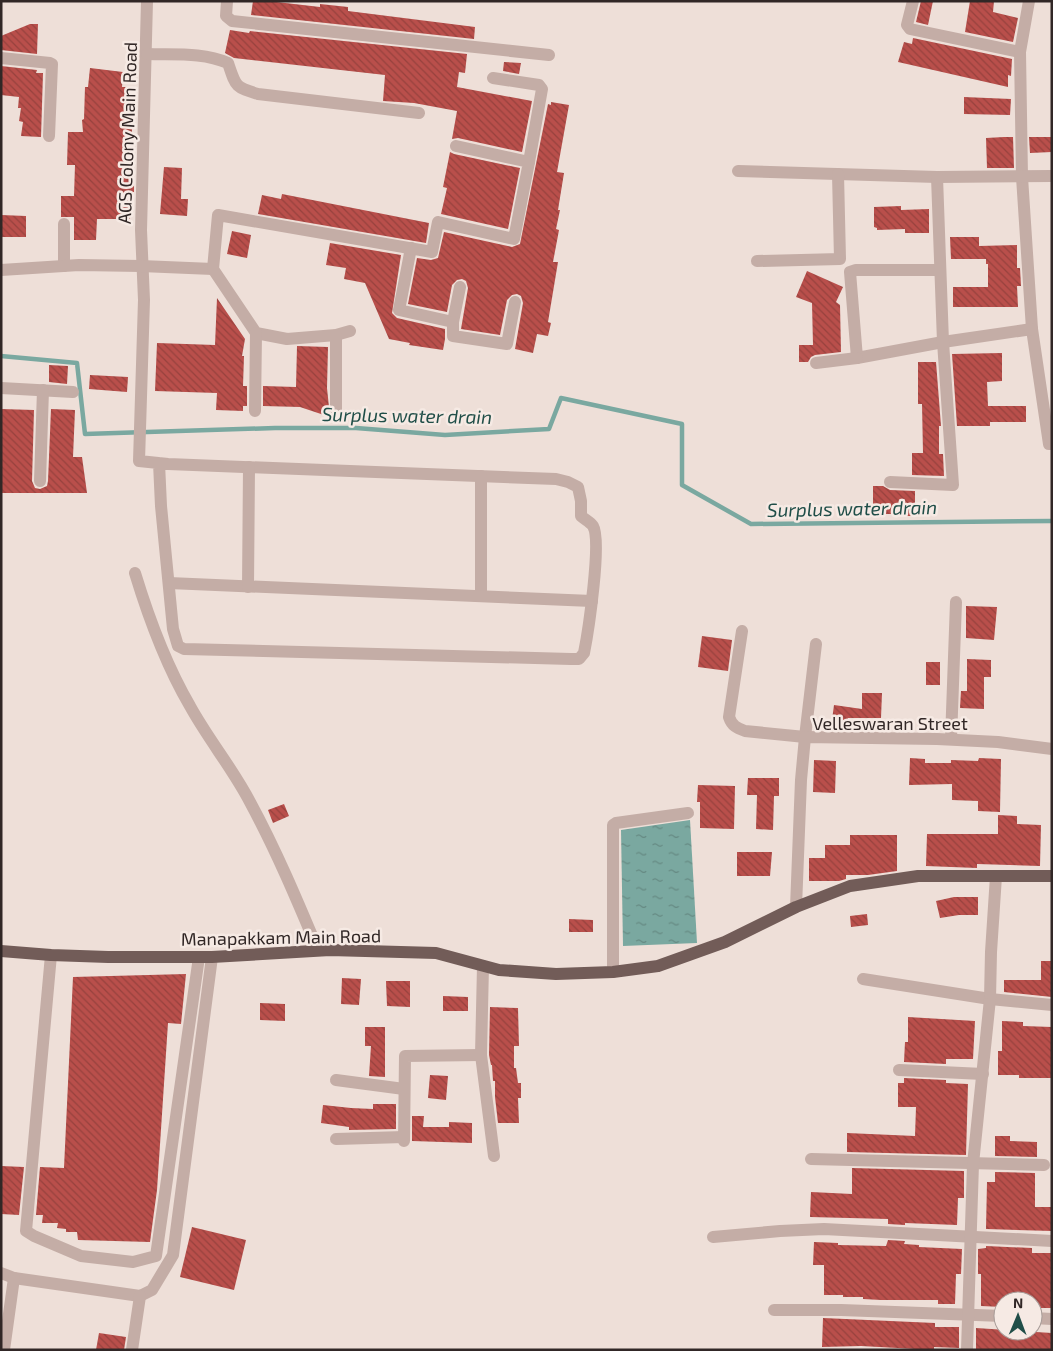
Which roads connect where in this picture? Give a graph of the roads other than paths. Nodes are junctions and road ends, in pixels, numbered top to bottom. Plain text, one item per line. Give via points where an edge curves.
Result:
1 (147, 1) edge
2 (227, 1) edge
3 (913, 1) edge
4 (1029, 1) edge
5 (1020, 52) junction
6 (147, 54) junction
7 (549, 54) dead end
8 (1, 58) edge
9 (493, 78) dead end
10 (419, 113) dead end
11 (49, 136) dead end
12 (456, 146) dead end
13 (529, 162) junction
14 (738, 171) dead end
15 (838, 174) junction
16 (1052, 176) edge
17 (937, 177) junction
18 (1022, 177) junction
19 (64, 224) dead end
20 (411, 248) junction
21 (757, 261) dead end
22 (64, 266) junction
23 (142, 266) junction
24 (213, 269) junction
25 (1, 270) edge
26 (940, 270) junction
27 (460, 286) dead end
28 (515, 302) dead end
29 (454, 322) junction
30 (1032, 330) junction
31 (350, 331) dead end
32 (256, 332) junction
33 (336, 335) junction
34 (944, 342) junction
35 (857, 358) junction
36 (816, 363) dead end
37 (1, 388) edge
38 (43, 390) junction
39 (72, 392) dead end
40 (336, 410) dead end
41 (254, 411) dead end
42 (1052, 444) edge
43 (159, 463) junction
44 (249, 467) junction
45 (481, 476) junction
46 (40, 480) dead end
47 (890, 482) dead end
48 (135, 574) dead end
49 (169, 583) junction
50 (248, 587) junction
51 (481, 596) junction
52 (592, 601) junction
53 (956, 602) dead end
54 (742, 631) dead end
55 (816, 644) dead end
56 (805, 737) junction
57 (951, 739) junction
58 (1052, 748) edge
59 (688, 813) dead end
60 (996, 876) junction
61 (1052, 876) edge
62 (796, 907) junction
63 (1, 950) edge
64 (318, 950) junction
65 (51, 955) junction
66 (199, 957) junction
67 (212, 957) junction
68 (483, 966) junction
69 (613, 972) junction
70 (863, 979) dead end
71 (990, 999) junction
72 (1052, 1005) edge
73 (481, 1055) junction
74 (899, 1070) dead end
75 (983, 1074) junction
76 (336, 1080) dead end
77 (404, 1089) junction
78 (336, 1139) dead end
79 (494, 1156) dead end
80 (811, 1159) dead end
81 (973, 1164) junction
82 (1044, 1165) dead end
83 (971, 1236) junction
84 (713, 1237) dead end
85 (1052, 1241) edge
86 (1, 1274) edge
87 (14, 1278) junction
88 (140, 1296) junction
89 (774, 1310) dead end
90 (968, 1313) junction
91 (993, 1315) edge
92 (4, 1350) edge
93 (132, 1350) edge
94 (967, 1350) edge

1 - 6 street, AGS Colony Main Road
2 - 7 street via 226,16 232,21
3 - 5 street via 907,25 910,29
4 - 5 street
5 - 18 street
6 - 10 street via 217,58 228,63 239,88 258,94
6 - 23 street, AGS Colony Main Road
8 - 11 street via 52,64
9 - 13 street via 538,85 542,89
12 - 13 street
13 - 20 street via 514,239 438,222 432,252
14 - 15 street
15 - 17 street
15 - 21 street via 840,259
16 - 18 street
17 - 18 street
17 - 26 street
18 - 30 street
19 - 22 street
20 - 24 street via 218,215
20 - 29 street via 399,310
22 - 23 street
22 - 25 street
23 - 24 street
23 - 43 street, AGS Colony Main Road via 144,300 139,461
24 - 32 street
26 - 34 street
26 - 35 street via 850,272
27 - 29 street
28 - 29 street via 507,344 453,336
30 - 34 street
30 - 42 street via 1049,444
31 - 33 street
32 - 33 street via 287,339
32 - 41 street
33 - 40 street
34 - 35 street
34 - 47 street via 953,485
35 - 36 street
37 - 38 street
38 - 39 street
38 - 46 street
43 - 44 street
43 - 49 street
44 - 45 street
44 - 50 street
45 - 51 street
45 - 52 street via 556,479 578,487 582,501 581,516 593,526 595,536
48 - 64 street via 189,706 250,801
49 - 50 street
49 - 52 street via 174,629 178,646 184,649 579,658 584,653
50 - 51 street
51 - 52 street
53 - 57 street
54 - 56 street via 729,717 731,723 745,731
55 - 56 street
56 - 57 street, Velleswaran Street
56 - 62 street, Velleswaran Street via 800,780
57 - 58 street, Velleswaran Street
59 - 69 street via 613,825
60 - 61 main road, Manapakkam Main Road
60 - 62 main road, Manapakkam Main Road via 918,876 850,886
60 - 71 street
62 - 69 main road, Manapakkam Main Road via 717,945 658,966
63 - 65 main road, Manapakkam Main Road
64 - 67 main road, Manapakkam Main Road
64 - 68 main road, Manapakkam Main Road via 436,953
65 - 66 main road, Manapakkam Main Road
65 - 66 street via 26,1231 81,1256 133,1262 156,1256
66 - 67 main road, Manapakkam Main Road
67 - 88 street via 173,1255 152,1290
68 - 69 main road, Manapakkam Main Road via 556,974
68 - 73 street
70 - 71 street
71 - 72 street
71 - 75 street
73 - 77 street via 405,1056
73 - 79 street
74 - 75 street
75 - 81 street
76 - 77 street
77 - 78 street via 404,1139
80 - 81 street
81 - 82 street
81 - 83 street
83 - 84 street via 824,1229
83 - 85 street
83 - 90 street
86 - 87 street
87 - 88 street
87 - 92 street
88 - 93 street
89 - 90 street
90 - 91 street
90 - 94 street

